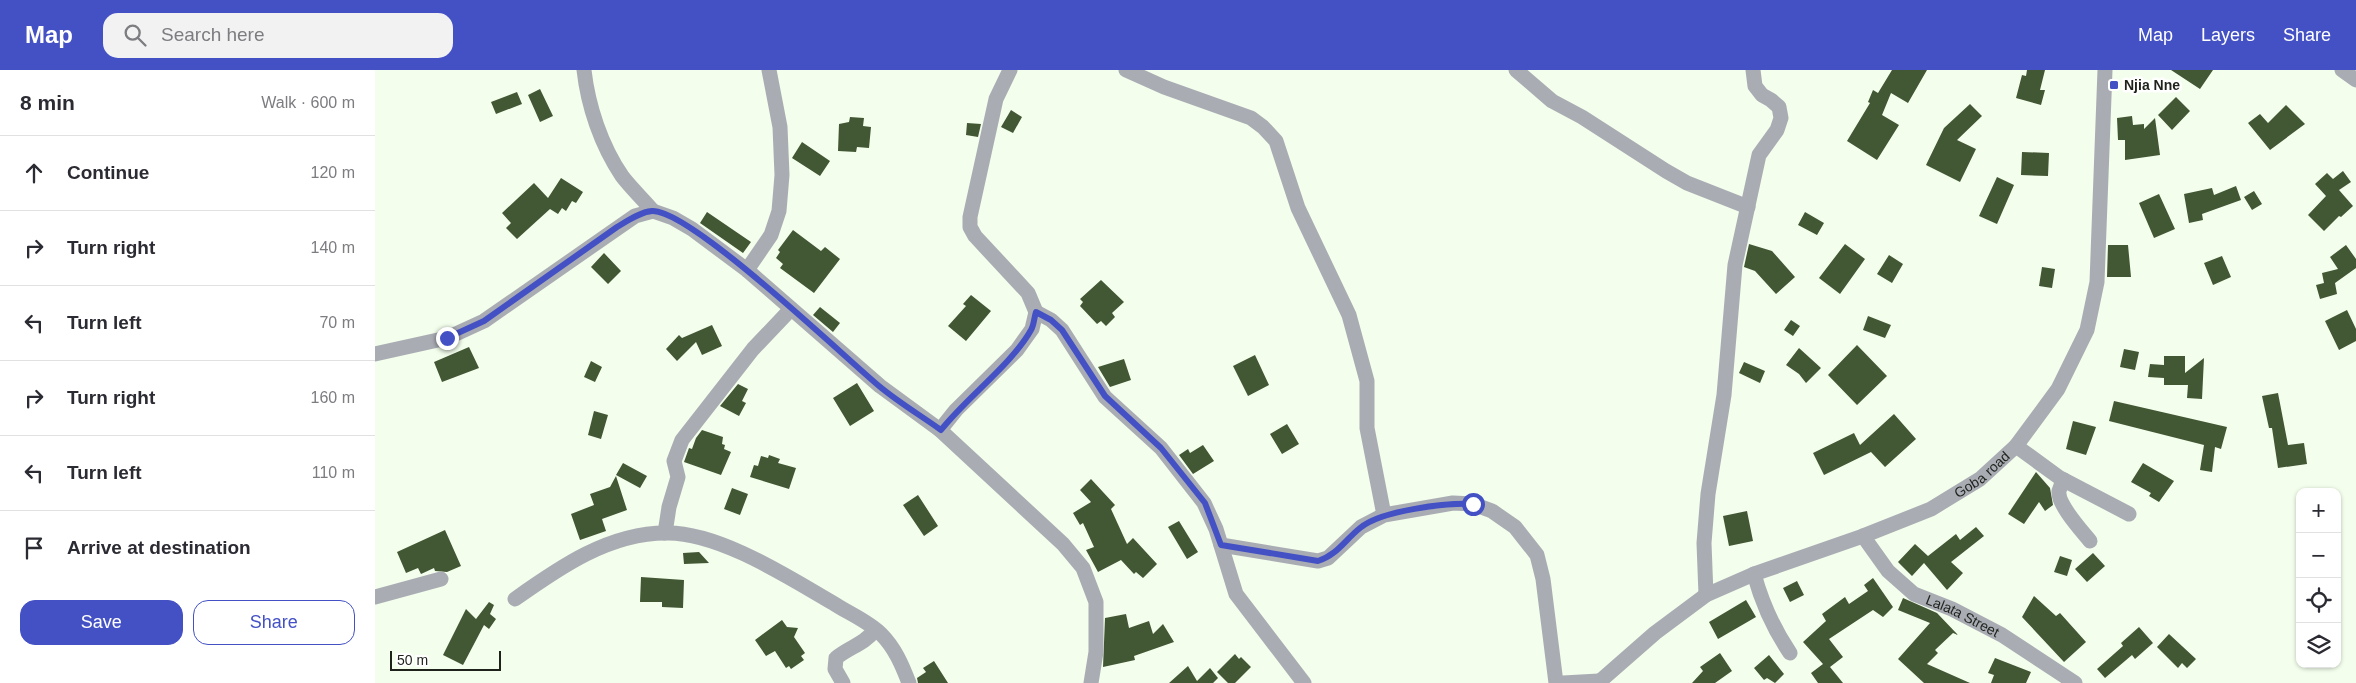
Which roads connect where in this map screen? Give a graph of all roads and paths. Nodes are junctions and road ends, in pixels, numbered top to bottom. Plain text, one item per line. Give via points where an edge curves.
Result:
1 (584, 70) edge
2 (769, 70) edge
3 (1010, 70) edge
4 (1126, 70) edge
5 (1516, 70) edge
6 (1753, 70) edge
7 (2105, 70) edge
8 (2342, 70) edge
9 (2356, 80) edge
10 (1749, 207) junction
11 (653, 211) junction
12 (747, 270) junction
13 (791, 309) junction
14 (1036, 312) junction
15 (375, 354) edge
16 (941, 430) junction
17 (2016, 446) junction
18 (2064, 480) junction
19 (2129, 514) dead end
20 (1384, 516) junction
21 (665, 533) junction
22 (1863, 536) junction
23 (2090, 542) dead end
24 (1221, 545) junction
25 (1754, 574) junction
26 (441, 579) dead end
27 (1706, 596) junction
28 (375, 598) edge
29 (515, 599) dead end
30 (875, 630) junction
31 (1790, 653) dead end
32 (1598, 682) edge
33 (843, 683) edge
34 (909, 683) edge
35 (1091, 683) edge
36 (1304, 683) edge
37 (1557, 683) edge
38 (1563, 683) edge
39 (2075, 683) edge

1 - 11 street via 587,93 602,138 622,176
2 - 12 street via 780,127 783,175 779,210 771,235
3 - 14 street via 996,99 970,227 1028,292
4 - 20 street via 1251,118 1276,141 1297,208 1351,325 1367,381 1367,428
5 - 10 street via 1552,101 1666,171 1687,183
6 - 10 street via 1755,86 1762,96 1779,107 1781,118 1777,130 1759,155
7 - 17 street, Goba road via 2097,282 2087,330 2058,389
8 - 9 street
10 - 27 street via 1735,265 1723,395 1708,494 1704,543
11 - 12 street via 692,229
11 - 15 street via 635,216 617,227 484,321 447,338
12 - 13 street
13 - 16 street via 880,386
13 - 21 street via 747,357 682,440 673,460 678,477
14 - 16 street via 1032,329 1017,350
14 - 24 street via 1062,330 1105,396 1161,448 1205,503
16 - 35 street via 1063,544 1083,568 1096,602 1096,652
17 - 18 street
17 - 22 street, Goba road via 1980,479 1931,509
18 - 19 street
18 - 23 street via 2059,497
20 - 24 street via 1361,527 1328,558 1318,561
20 - 37 street via 1453,503 1473,504 1492,511 1515,527 1537,555
21 - 29 street via 630,538 593,549
21 - 30 street via 687,535 767,564
22 - 25 street, Goba road
22 - 39 street, Lalata Street via 1888,571 1914,594 2002,635
24 - 36 street via 1236,594
25 - 27 street, Goba road
25 - 31 street via 1761,600 1776,633
26 - 28 street
27 - 32 street, Goba road via 1655,633
30 - 33 street via 865,642 836,658 835,669
30 - 34 street via 897,654
32 - 38 street

